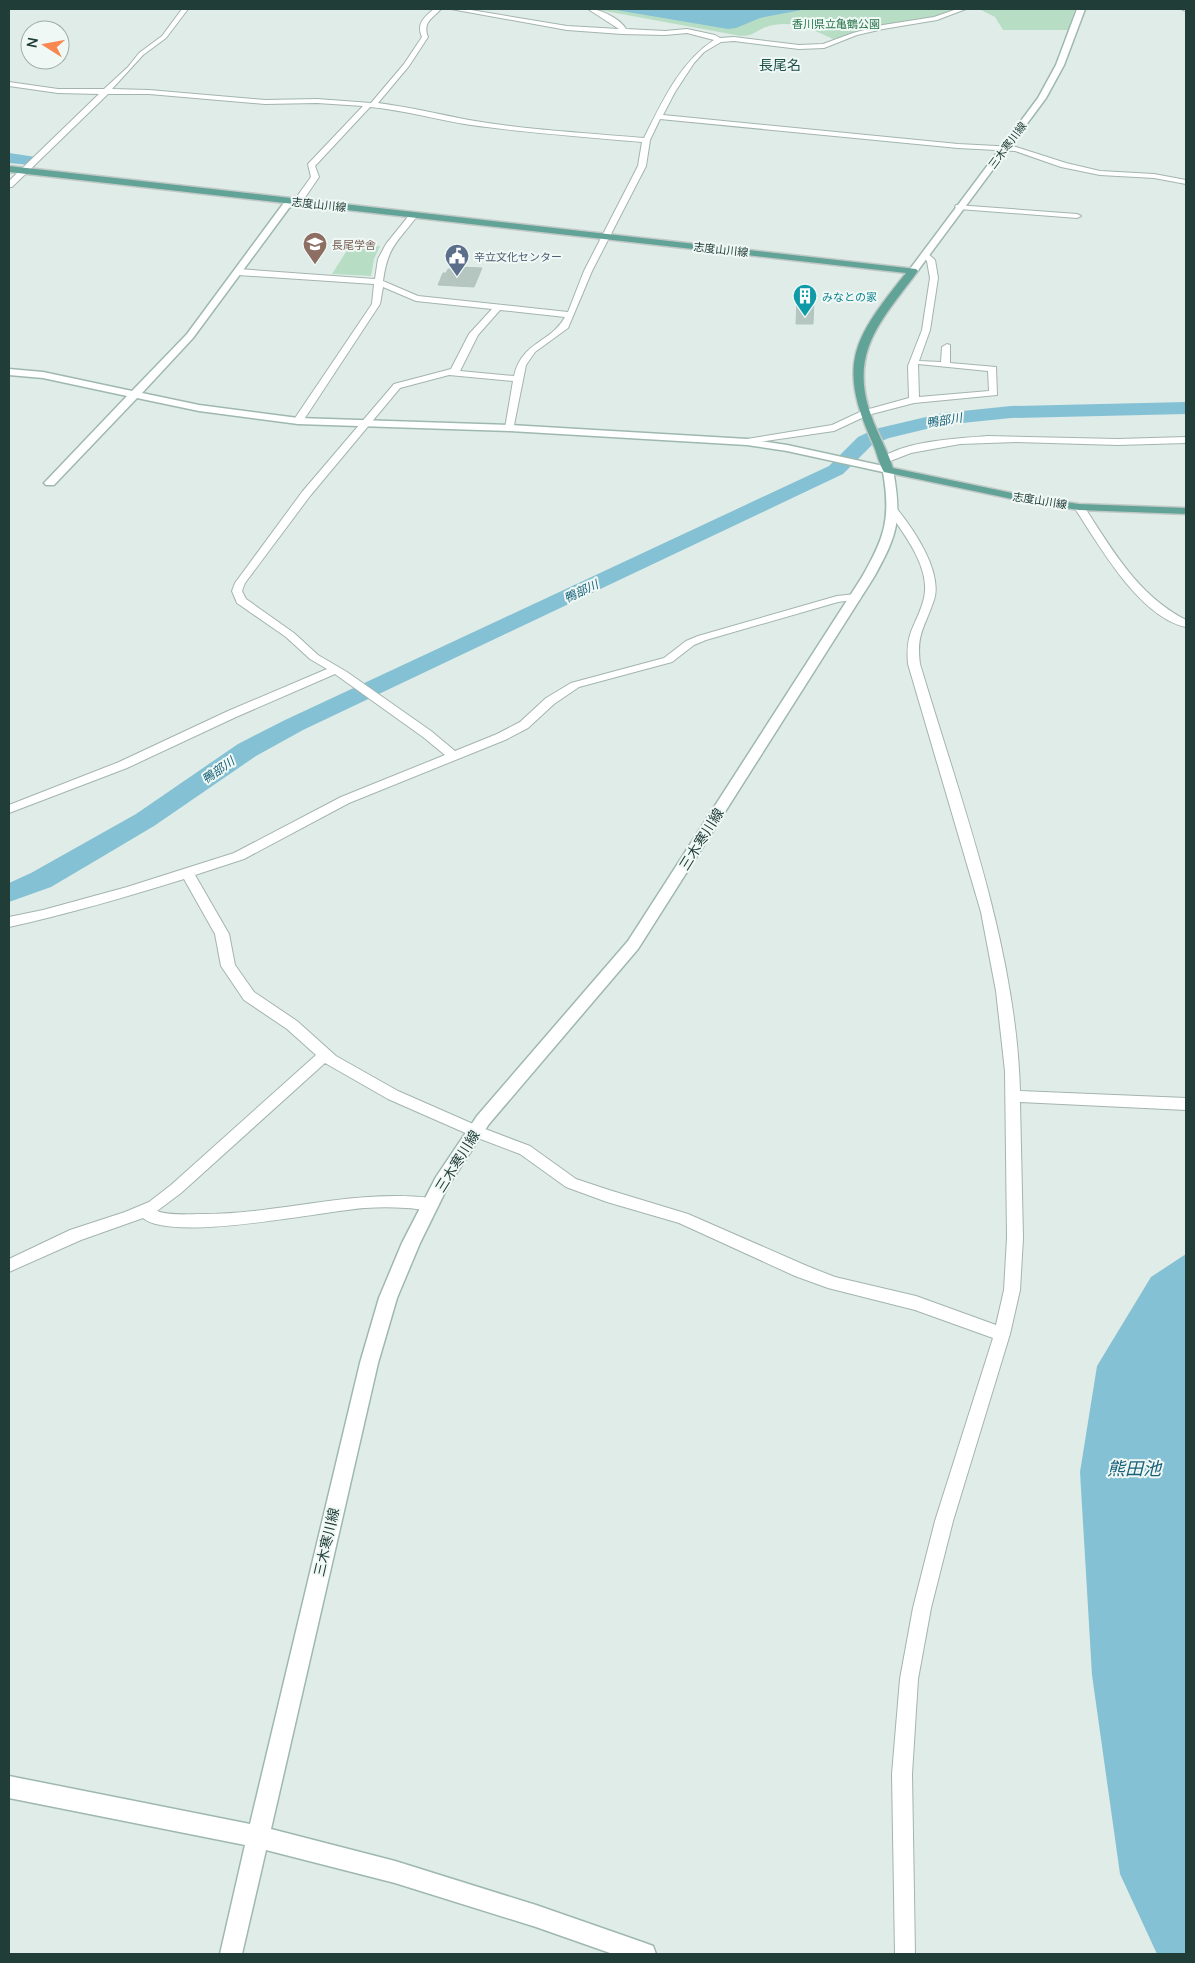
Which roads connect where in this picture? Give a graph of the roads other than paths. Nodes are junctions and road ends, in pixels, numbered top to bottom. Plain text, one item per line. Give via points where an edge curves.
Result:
1 (186, 9) edge
2 (438, 9) edge
3 (454, 9) edge
4 (591, 9) edge
5 (963, 9) edge
6 (1081, 9) edge
7 (622, 32) junction
8 (719, 40) junction
9 (9, 84) edge
10 (105, 92) junction
11 (370, 105) junction
12 (659, 117) junction
13 (646, 140) junction
14 (1005, 148) junction
15 (9, 169) edge
16 (24, 170) junction
17 (1186, 182) edge
18 (9, 185) edge
19 (294, 201) junction
20 (960, 207) junction
21 (414, 215) junction
22 (1077, 216) dead end
23 (605, 236) junction
24 (925, 254) junction
25 (913, 271) junction
26 (238, 272) junction
27 (379, 282) junction
28 (499, 306) junction
29 (571, 315) junction
30 (947, 347) dead end
31 (922, 363) dead end
32 (945, 365) junction
33 (9, 372) edge
34 (450, 373) junction
35 (518, 379) junction
36 (133, 394) junction
37 (914, 400) junction
38 (866, 415) junction
39 (298, 421) junction
40 (366, 425) junction
41 (510, 428) junction
42 (1186, 440) edge
43 (747, 442) junction
44 (886, 462) junction
45 (50, 483) dead end
46 (1079, 507) junction
47 (893, 511) junction
48 (1186, 511) edge
49 (856, 597) junction
50 (1186, 624) edge
51 (339, 672) junction
52 (454, 756) junction
53 (9, 809) edge
54 (188, 873) junction
55 (9, 922) edge
56 (325, 1055) junction
57 (1012, 1096) junction
58 (1186, 1104) edge
59 (475, 1132) junction
60 (431, 1204) junction
61 (145, 1210) junction
62 (9, 1266) edge
63 (1002, 1334) junction
64 (9, 1787) edge
65 (259, 1837) junction
66 (231, 1954) edge
67 (645, 1954) edge
68 (905, 1954) edge

1 - 10 street via 164,38 141,54
2 - 11 street via 422,24 425,40 397,78
3 - 7 street via 567,28
4 - 7 street via 619,24
5 - 8 street via 935,19 855,34 824,46
6 - 14 main road, 三木寒川線 via 1051,82
7 - 8 street via 687,30
8 - 12 street via 692,62 671,92
9 - 10 street via 58,91
10 - 11 street via 157,92 289,104 317,101
10 - 16 street
11 - 13 street via 530,130
11 - 19 street via 312,166 315,177
12 - 13 street
12 - 14 street
13 - 23 street via 642,166
14 - 17 street via 1100,172
14 - 20 main road, 三木寒川線
15 - 16 main road, 志度山川線
16 - 18 street
16 - 19 main road, 志度山川線
19 - 21 main road, 志度山川線
19 - 26 main road via 286,206
20 - 22 street
20 - 24 main road, 三木寒川線
21 - 23 main road, 志度山川線
21 - 27 street via 382,259
23 - 25 main road, 志度山川線
23 - 29 street
24 - 25 main road, 三木寒川線
24 - 37 street via 931,260 934,278 926,330 913,366
25 - 38 main road via 886,305 861,347 856,377
26 - 27 street
26 - 36 main road via 190,336
27 - 28 street via 416,298
27 - 39 street via 376,304
28 - 29 street
28 - 34 street via 474,334 455,371
29 - 35 street via 564,328 532,350 521,365
30 - 32 street
31 - 32 street
32 - 37 street via 993,369 994,392
33 - 36 main road via 43,375
34 - 35 street
34 - 40 street via 397,386 369,417
35 - 41 street
36 - 39 main road via 199,408
36 - 45 main road
37 - 38 street
38 - 43 street via 834,428
38 - 44 main road
39 - 40 main road
40 - 41 main road
40 - 51 street via 306,494 237,591 241,601 290,635 314,657
41 - 43 main road
42 - 44 street via 936,443 898,453
43 - 44 main road via 865,466
44 - 46 main road, 志度山川線 via 1026,499
44 - 47 main road, 三木寒川線
46 - 48 main road, 志度山川線
46 - 50 street via 1139,592
47 - 49 main road, 三木寒川線 via 883,552
47 - 57 street via 904,524 930,585 930,596 912,635 914,664 988,912 1003,991
49 - 52 street via 837,598 702,638 668,660 575,685 524,725
49 - 59 main road, 三木寒川線 via 633,946
51 - 52 street
51 - 53 street via 232,714 123,765
52 - 54 street via 346,800 239,856
54 - 55 street
54 - 56 street via 222,934 228,966 249,996 292,1025
56 - 59 street via 394,1095
56 - 61 street via 176,1189
57 - 58 street
57 - 63 street via 1015,1238 1012,1290
59 - 60 main road, 三木寒川線
59 - 63 street via 525,1150 571,1183 683,1218 834,1283 916,1303
60 - 61 street via 404,1200 362,1201 216,1220 161,1219
60 - 65 main road, 三木寒川線 via 411,1242 392,1290 369,1363
61 - 62 street via 76,1235
63 - 68 street via 944,1520 922,1608 910,1679 902,1774
64 - 65 main road
65 - 66 main road, 三木寒川線
65 - 67 main road via 395,1872

